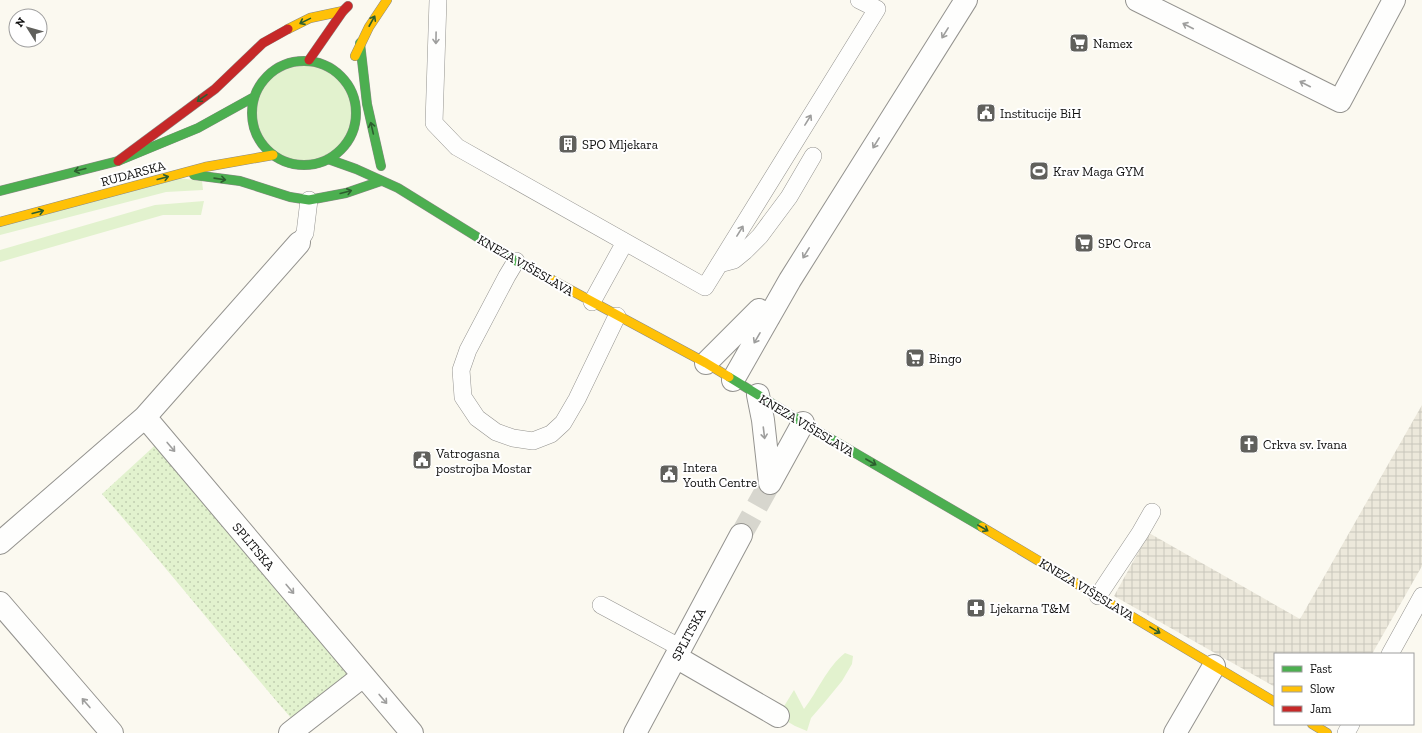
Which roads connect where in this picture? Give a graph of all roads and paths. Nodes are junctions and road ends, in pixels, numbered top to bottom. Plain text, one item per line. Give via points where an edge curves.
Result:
1 (354, 0) edge
2 (387, 0) edge
3 (438, 0) edge
4 (859, 0) edge
5 (966, 0) edge
6 (1137, 0) edge
7 (1394, 0) edge
8 (343, 11) junction
9 (360, 43) junction
10 (309, 60) junction
11 (350, 87) junction
12 (254, 97) junction
13 (355, 124) junction
14 (361, 134) dead end
15 (367, 145) dead end
16 (273, 155) junction
17 (813, 156) dead end
18 (328, 159) junction
19 (118, 160) junction
20 (381, 166) junction
21 (181, 173) junction
22 (381, 181) junction
23 (398, 188) junction
24 (0, 191) edge
25 (309, 200) junction
26 (0, 222) edge
27 (625, 242) junction
28 (299, 243) joint
29 (516, 261) junction
30 (719, 264) junction
31 (592, 302) junction
32 (617, 316) junction
33 (769, 317) junction
34 (706, 363) junction
35 (733, 380) junction
36 (758, 395) junction
37 (145, 417) junction
38 (803, 422) junction
39 (1152, 512) dead end
40 (741, 535) tunnel mouth
41 (0, 543) edge
42 (1098, 596) junction
43 (1422, 596) edge
44 (0, 603) edge
45 (601, 605) dead end
46 (1414, 628) dead end
47 (679, 653) junction
48 (1391, 653) edge
49 (1401, 653) edge
50 (1214, 666) junction
51 (363, 676) junction
52 (1274, 701) edge
53 (778, 716) dead end
54 (1314, 725) edge
55 (112, 733) edge
56 (290, 733) edge
57 (412, 733) edge
58 (635, 733) edge
59 (1175, 733) edge
60 (1327, 733) edge

1 - 8 main road
9 -> 2 main road
3 -> 27 lane via 434,123 457,147
30 -> 4 lane via 877,9
5 -> 33 street
7 -> 6 street via 1340,101
8 - 10 main road
8 -> 19 main road via 310,18 263,43 215,89
9 - 11 main road
20 -> 9 main road via 367,104
10 - 11 main road via 333,68
10 - 12 main road via 294,61 269,73
11 - 13 main road via 356,112
12 - 16 main road via 252,123 263,146
12 - 19 main road, RUDARSKA via 198,128
13 - 14 main road
13 - 18 main road via 340,151
15 - 20 main road, KNEZA VIŠESLAVA
16 - 18 main road via 283,161 305,165
16 - 21 main road, RUDARSKA
17 - 30 lane via 789,197 760,236 734,260
18 - 22 main road, KNEZA VIŠESLAVA
19 -> 24 main road, RUDARSKA
20 - 23 main road, KNEZA VIŠESLAVA
21 -> 25 main road via 240,181 290,198
26 -> 21 main road, RUDARSKA
22 - 23 main road, KNEZA VIŠESLAVA
25 -> 22 main road via 346,193
23 - 29 main road, KNEZA VIŠESLAVA
25 - 28 lane via 305,233
27 - 30 lane via 705,287
27 - 31 lane
28 - 37 street
29 - 31 main road, KNEZA VIŠESLAVA
29 - 32 lane via 468,350 461,370 463,397 478,418 496,432 512,438 533,440 551,434 563,423
31 - 32 main road, KNEZA VIŠESLAVA
32 - 34 main road, KNEZA VIŠESLAVA
33 - 34 street via 759,310
33 -> 35 street
34 - 35 main road, KNEZA VIŠESLAVA
35 - 36 main road, KNEZA VIŠESLAVA
36 - 38 main road, KNEZA VIŠESLAVA
36 -> 38 street via 770,483
37 - 41 street
37 -> 51 street, SPLITSKA
38 -> 42 main road, KNEZA VIŠESLAVA
39 - 42 lane
40 - 47 street, SPLITSKA
42 -> 50 main road, KNEZA VIŠESLAVA
43 - 48 lane
55 -> 44 street
45 - 47 lane
46 - 49 lane
47 - 53 street
47 - 58 street, SPLITSKA
50 - 52 main road, KNEZA VIŠESLAVA
50 - 59 street
51 - 56 street
51 -> 57 street, SPLITSKA
54 - 60 main road

